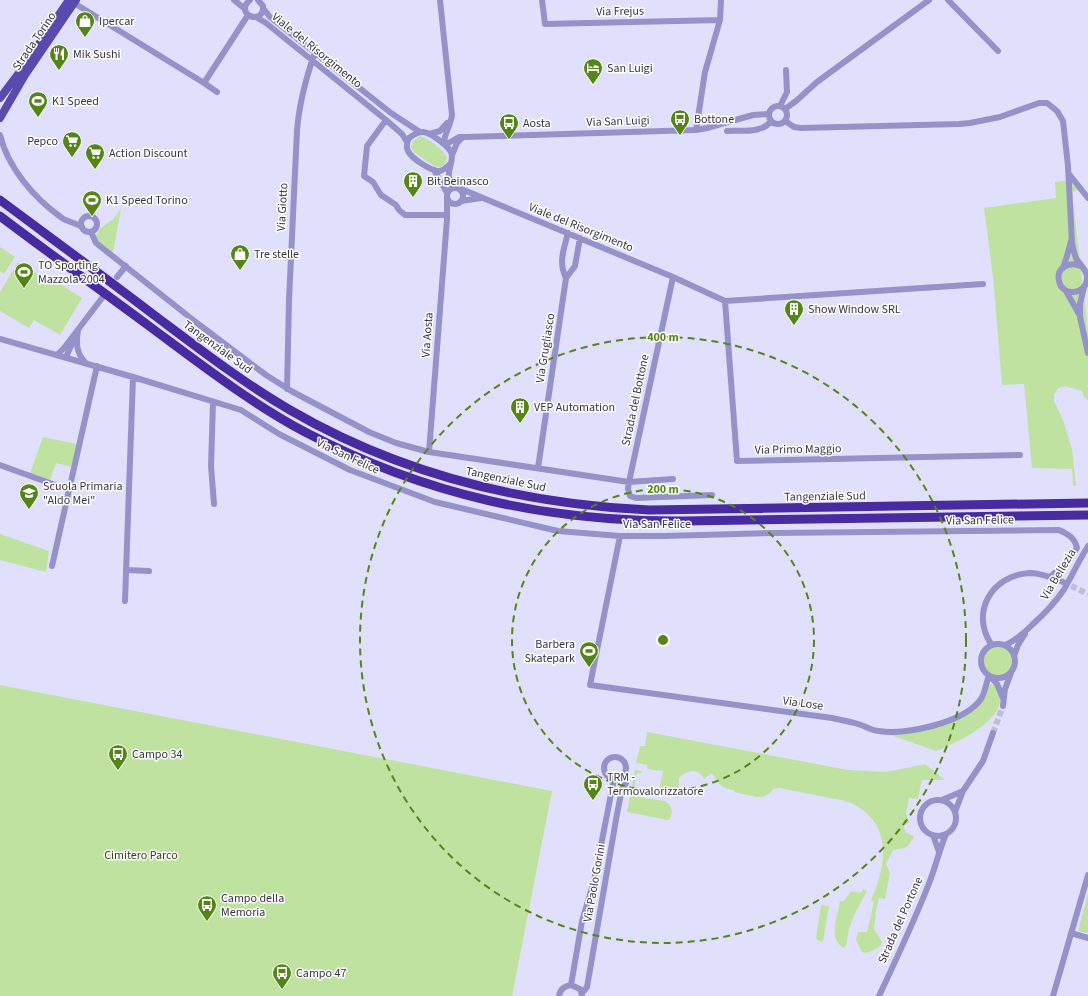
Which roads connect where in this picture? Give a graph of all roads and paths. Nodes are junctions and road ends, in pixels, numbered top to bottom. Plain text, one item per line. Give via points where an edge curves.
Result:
1 (234, 0) edge
2 (250, 0) edge
3 (260, 0) edge
4 (440, 0) edge
5 (542, 0) edge
6 (721, 0) edge
7 (929, 0) edge
8 (948, 0) edge
9 (73, 1) edge
10 (263, 8) junction
11 (247, 12) junction
12 (256, 17) junction
13 (720, 20) junction
14 (998, 51) dead end
15 (315, 52) junction
16 (312, 60) junction
17 (786, 70) dead end
18 (347, 78) junction
19 (204, 83) junction
20 (342, 84) junction
21 (217, 92) dead end
22 (0, 98) edge
23 (783, 108) junction
24 (388, 110) junction
25 (769, 114) junction
26 (452, 115) junction
27 (0, 118) edge
28 (384, 118) junction
29 (771, 121) junction
30 (785, 122) junction
31 (696, 130) junction
32 (727, 130) dead end
33 (420, 132) junction
34 (429, 134) junction
35 (0, 135) edge
36 (465, 137) junction
37 (407, 142) junction
38 (444, 144) junction
39 (0, 150) edge
40 (452, 155) junction
41 (10, 160) junction
42 (450, 164) junction
43 (434, 170) junction
44 (1069, 174) junction
45 (457, 188) junction
46 (447, 195) junction
47 (481, 198) junction
48 (1088, 198) edge
49 (0, 200) edge
50 (458, 203) junction
51 (0, 216) edge
52 (446, 217) junction
53 (85, 218) junction
54 (66, 220) junction
55 (0, 222) edge
56 (82, 227) junction
57 (22, 232) junction
58 (91, 232) junction
59 (568, 233) junction
60 (1071, 234) junction
61 (580, 238) junction
62 (126, 266) junction
63 (1063, 268) junction
64 (1085, 269) edge
65 (673, 277) junction
66 (117, 278) dead end
67 (566, 278) junction
68 (983, 284) dead end
69 (1086, 284) edge
70 (1066, 291) junction
71 (102, 298) dead end
72 (725, 301) junction
73 (1080, 317) junction
74 (78, 330) junction
75 (0, 338) edge
76 (1088, 353) edge
77 (57, 355) junction
78 (66, 357) junction
79 (87, 363) junction
80 (97, 366) junction
81 (133, 377) junction
82 (287, 389) junction
83 (213, 402) junction
84 (429, 452) junction
85 (1020, 456) dead end
86 (0, 465) edge
87 (538, 468) junction
88 (673, 479) dead end
89 (629, 482) junction
90 (69, 490) junction
91 (712, 495) dead end
92 (1088, 503) edge
93 (214, 504) dead end
94 (1088, 515) edge
95 (620, 536) junction
96 (1088, 546) edge
97 (52, 566) dead end
98 (126, 570) junction
99 (149, 571) dead end
100 (1050, 577) junction
101 (1063, 582) tunnel mouth
102 (125, 601) dead end
103 (1028, 629) junction
104 (991, 644) junction
105 (1005, 644) junction
106 (1014, 656) junction
107 (1011, 672) junction
108 (990, 677) junction
109 (1003, 698) junction
110 (1003, 706) tunnel mouth
111 (993, 732) tunnel mouth
112 (624, 776) junction
113 (614, 779) junction
114 (963, 791) junction
115 (942, 800) junction
116 (955, 812) junction
117 (946, 834) junction
118 (933, 835) junction
119 (939, 852) junction
120 (1088, 875) edge
121 (1071, 933) junction
122 (1088, 938) edge
123 (572, 985) junction
124 (582, 995) edge
125 (559, 996) edge
126 (878, 996) edge
127 (1054, 996) edge

1 - 11 street
2 - 11 street via 246,4
3 - 10 street
4 - 26 street
5 - 13 street, Via Frejus via 545,24
6 - 13 street
7 - 23 street via 817,82 796,101
8 - 14 street
9 - 19 street
9 - 22 main road, Strada Torino
9 - 27 main road, Strada Torino
10 - 12 street via 261,14
10 - 15 street, Viale del Risorgimento via 270,17
11 - 12 street
11 - 19 street
12 - 16 street, Viale del Risorgimento
13 - 31 street via 705,72
15 - 16 street, Via Giotto
15 - 18 street, Viale del Risorgimento
16 - 20 street, Viale del Risorgimento
16 - 82 street, Via Giotto via 299,108 297,131
17 - 23 street via 787,92
18 - 20 street
18 - 24 street, Viale del Risorgimento
19 - 21 street
20 - 28 street, Viale del Risorgimento
23 - 25 street via 773,107
23 - 30 street via 788,115
24 - 28 street
24 - 33 street, Viale del Risorgimento
25 - 29 street
25 - 31 street, Via San Luigi via 753,114
26 - 34 street via 444,128
26 - 38 street
28 - 37 street, Viale del Risorgimento
28 - 52 street via 366,149 364,176 373,182 381,195 405,214
29 - 30 street via 777,125
29 - 32 street via 760,129
30 - 44 street via 801,128 965,123 1047,103 1062,118
31 - 36 street, Via San Luigi
33 - 34 street, Viale del Risorgimento
33 - 37 street
34 - 38 street, Viale del Risorgimento
35 - 41 street
36 - 38 street, Via San Luigi
36 - 40 street via 457,143
37 - 43 street, Viale del Risorgimento via 411,156
38 - 40 street, Viale del Risorgimento
39 - 41 street
40 - 42 street
41 - 54 street via 32,191
42 - 43 street via 444,170
42 - 45 street via 449,177
43 - 46 street, Viale del Risorgimento
44 - 48 street
44 - 60 street
45 - 46 street via 450,189
45 - 47 street, Viale del Risorgimento
45 - 50 street via 463,194
46 - 50 street, Viale del Risorgimento via 451,203
46 - 52 street, Via Aosta
47 - 50 street
47 - 59 street, Viale del Risorgimento
49 - 92 highway, Tangenziale Sud via 229,371 270,397 333,432 376,452 469,484 555,502 649,510
50 - 52 street, Via Aosta
51 - 57 highway, Tangenziale Sud
52 - 84 street, Via Aosta
53 - 54 street
53 - 56 street
53 - 58 street via 92,217 97,222 96,228
54 - 56 street
55 - 57 highway
56 - 58 street via 85,232
57 - 94 highway, Tangenziale Sud via 224,381 281,418 327,443 372,463 424,483 471,497 550,513 626,521
58 - 62 street via 96,244
59 - 61 street, Viale del Risorgimento
59 - 67 street, Via Grugliasco via 561,264
60 - 63 street
60 - 64 street via 1074,254
61 - 65 street, Viale del Risorgimento
61 - 67 street, Via Grugliasco via 575,266
62 - 66 street
62 - 82 street via 201,326
63 - 64 street via 1071,264
63 - 70 street via 1058,280
64 - 69 street
65 - 72 street
65 - 89 street, Strada del Bottone
67 - 87 street, Via Grugliasco
68 - 72 street
69 - 70 street via 1076,292
69 - 73 street via 1080,304
70 - 73 street
71 - 74 street
72 - 85 street, Via Primo Maggio via 737,461
73 - 76 street
74 - 77 street
74 - 78 street
74 - 79 street via 78,352
75 - 77 street, Via San Felice
77 - 78 street, Via San Felice
78 - 79 street, Via San Felice
79 - 80 street, Via San Felice
80 - 81 street, Via San Felice
80 - 90 street
81 - 83 street, Via San Felice
81 - 98 street
82 - 84 street via 370,432 396,443
83 - 93 street via 211,466
83 - 95 street, Via San Felice via 241,410 279,434 350,470 435,502 558,531
84 - 87 street
86 - 90 street
87 - 89 street
88 - 89 street
89 - 91 street via 628,492 632,498
90 - 97 street
95 - 100 street, Via San Felice via 1059,530 1069,535 1077,548 1069,560
95 - 108 street, Via Lose via 590,685 832,718 877,731 890,732 934,726 962,713 982,698
96 - 103 street, Via Bellezia via 1063,591 1051,607
98 - 99 street
98 - 102 street
100 - 101 street
100 - 104 street via 1031,573 1019,575 1001,583 991,593 984,605 982,622
103 - 105 street, Via Bellezia via 1015,640
103 - 106 street, Via Bellezia
104 - 105 street
104 - 108 street, Via Bellezia via 982,652 980,662
105 - 106 street
106 - 107 street, Via Bellezia via 1014,668
107 - 108 street via 1000,678
107 - 109 street, Via Bellezia via 1006,681
108 - 109 street, Via Bellezia via 997,684
109 - 110 street, Via Bellezia
111 - 114 street via 983,761
112 - 113 street
112 - 113 street via 627,770 625,763 620,758 613,757 606,762 604,768 606,774
112 - 124 street, Via Paolo Gorini via 626,783 622,789 617,814 587,987
113 - 123 street, Via Paolo Gorini via 594,881 582,922
114 - 115 street
114 - 116 street
115 - 116 street via 951,805
115 - 118 street via 926,805 920,815 922,826
116 - 117 street via 955,826
117 - 118 street
117 - 119 street, Strada del Portone
118 - 119 street
119 - 126 street, Strada del Portone via 927,888
120 - 121 street
121 - 122 street
121 - 127 street
123 - 124 street, Via Paolo Gorini via 577,987
123 - 125 street via 564,987

